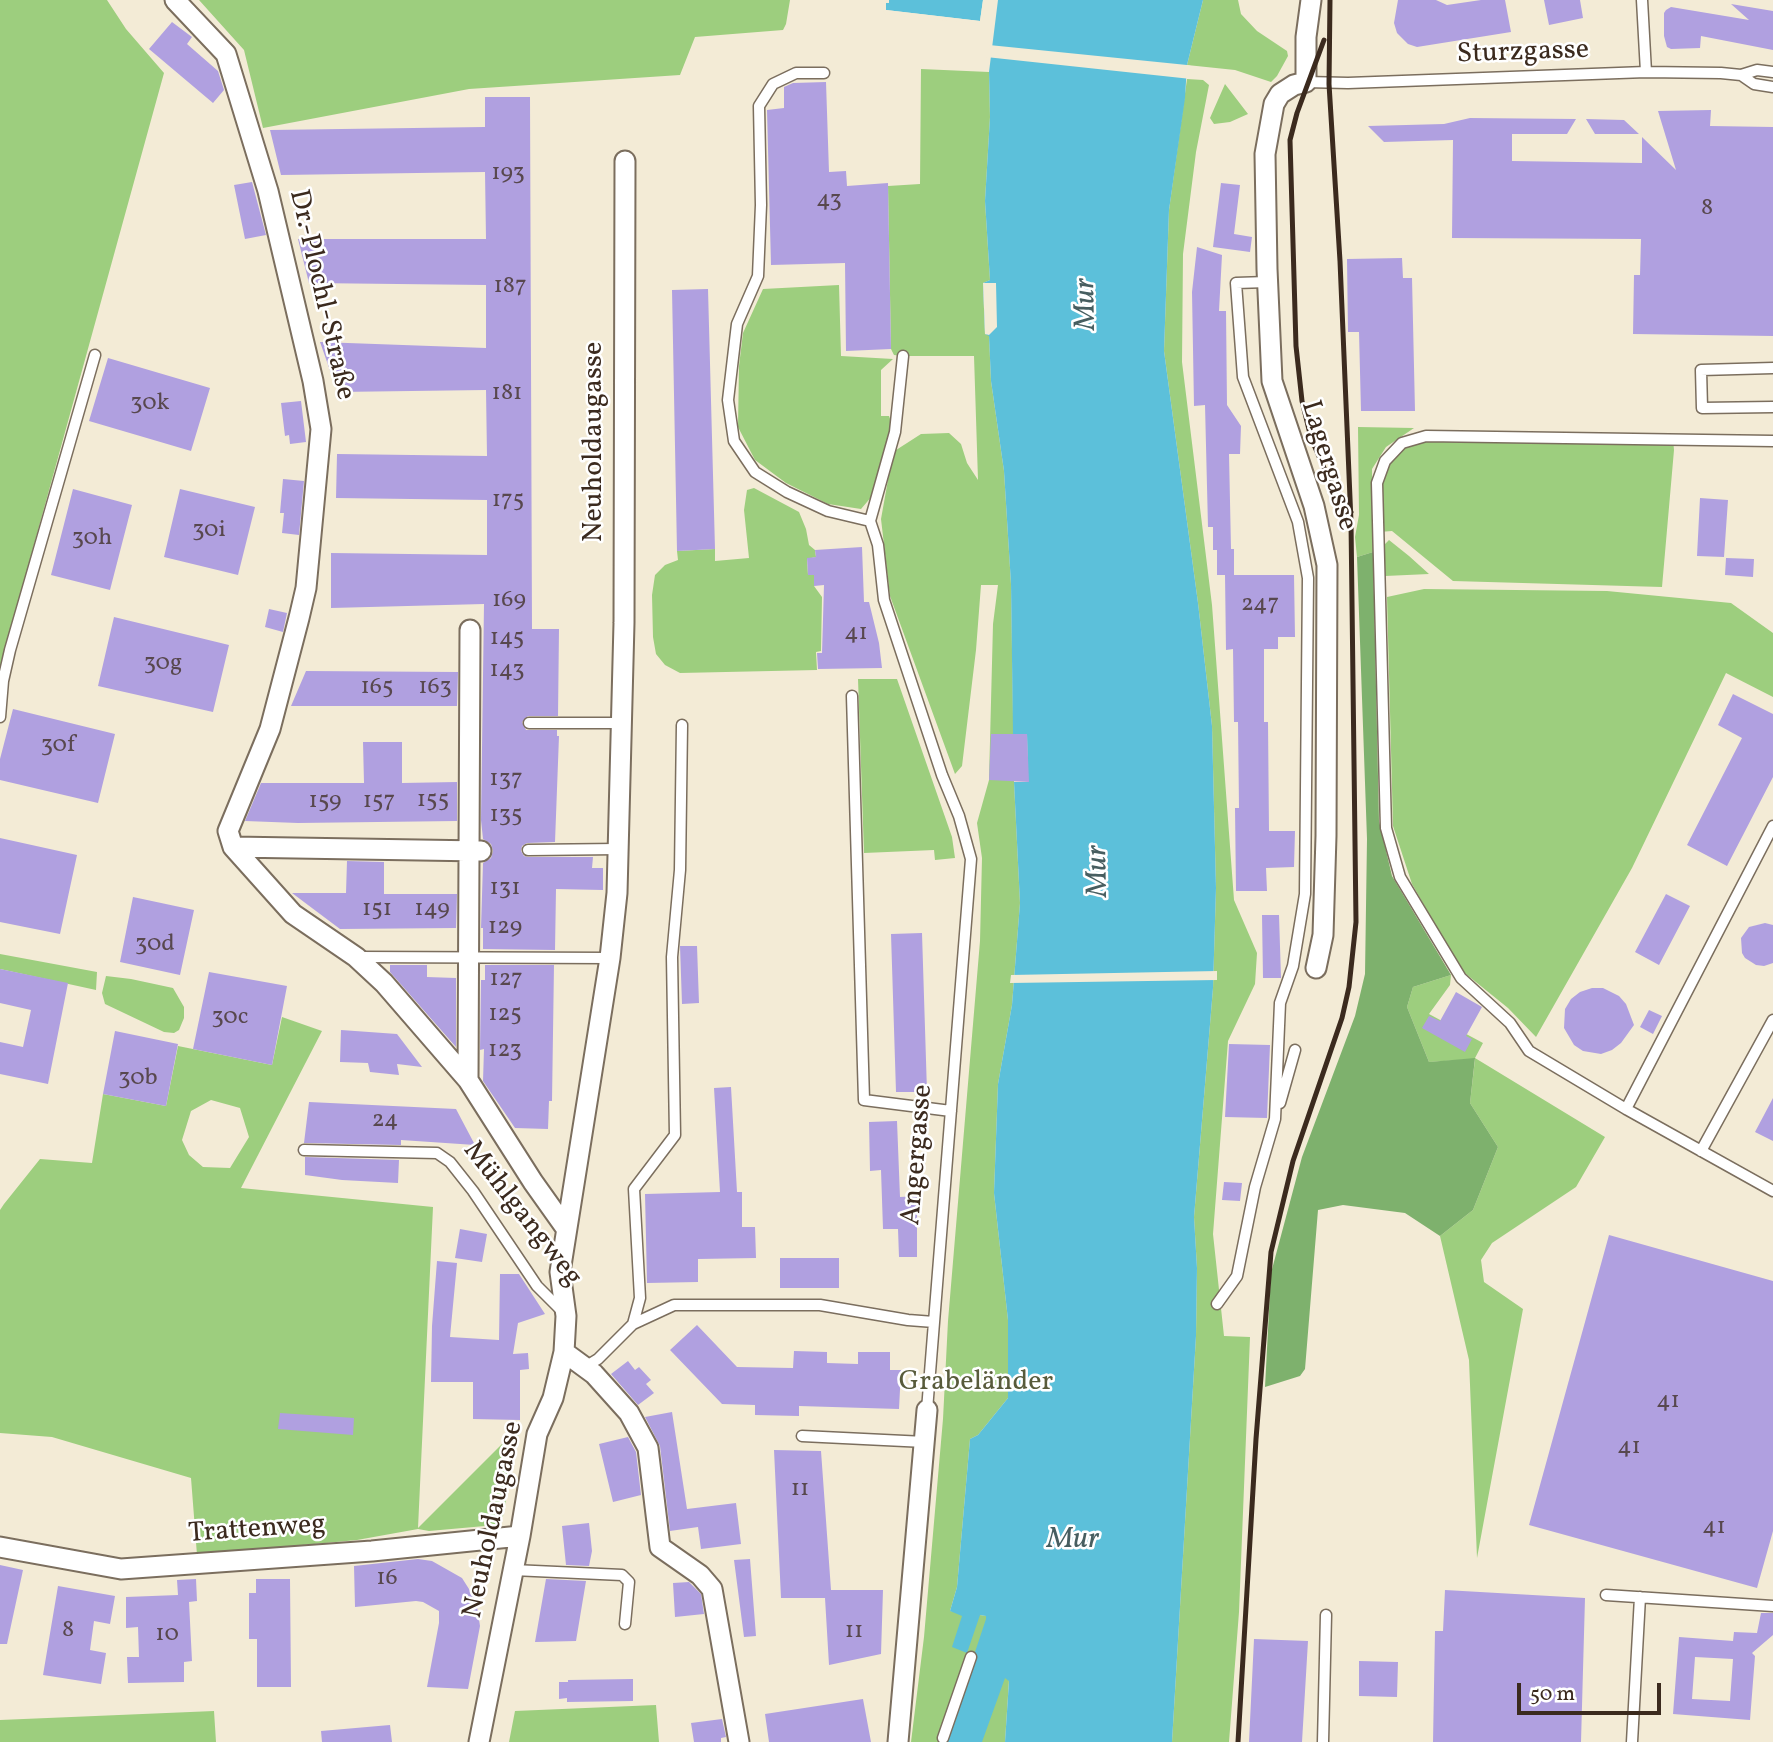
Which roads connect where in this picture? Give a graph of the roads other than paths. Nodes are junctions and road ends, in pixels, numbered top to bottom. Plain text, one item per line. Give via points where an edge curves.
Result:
1 (175, 0) edge
2 (1311, 0) edge
3 (1642, 0) edge
4 (1646, 72) junction
5 (1773, 72) edge
6 (824, 73) dead end
7 (1741, 75) junction
8 (1306, 82) junction
9 (1773, 87) edge
10 (625, 161) dead end
11 (1267, 282) junction
12 (95, 355) dead end
13 (903, 356) dead end
14 (1773, 368) edge
15 (1773, 407) edge
16 (1773, 441) edge
17 (870, 521) junction
18 (470, 630) dead end
19 (852, 696) dead end
20 (0, 717) edge
21 (529, 723) dead end
22 (620, 723) junction
23 (682, 725) dead end
24 (1307, 745) junction
25 (1327, 746) junction
26 (1773, 826) edge
27 (233, 847) junction
28 (618, 849) junction
29 (528, 850) dead end
30 (477, 851) junction
31 (356, 957) junction
32 (470, 958) junction
33 (610, 958) junction
34 (1316, 968) dead end
35 (1773, 1020) edge
36 (1295, 1050) dead end
37 (468, 1080) junction
38 (1626, 1109) junction
39 (951, 1111) junction
40 (1275, 1119) junction
41 (304, 1150) dead end
42 (1701, 1151) junction
43 (1773, 1191) edge
44 (565, 1227) junction
45 (1217, 1304) dead end
46 (566, 1316) junction
47 (934, 1322) junction
48 (632, 1324) junction
49 (564, 1352) junction
50 (585, 1367) junction
51 (927, 1410) joint
52 (802, 1436) dead end
53 (925, 1442) junction
54 (520, 1536) junction
55 (0, 1547) edge
56 (513, 1570) junction
57 (1606, 1595) dead end
58 (1640, 1597) junction
59 (1773, 1606) edge
60 (1326, 1615) dead end
61 (625, 1624) dead end
62 (971, 1657) dead end
63 (943, 1738) dead end
64 (479, 1742) edge
65 (738, 1742) edge
66 (898, 1742) edge
67 (1323, 1742) edge
68 (1632, 1742) edge

1 - 27 street, Dr.-Plochl-Straße via 226,54 268,191 321,429 306,588 270,729 228,831
2 - 8 street
3 - 4 lane
4 - 7 lane, Sturzgasse
4 - 8 lane, Sturzgasse
5 - 7 lane, Sturzgasse via 1756,69
6 - 17 lane via 796,73 773,84 759,106 758,276 737,324 728,400 734,442 755,472 828,511
7 - 9 lane, Sturzgasse via 1754,84
8 - 11 street, Lagergasse via 1280,94 1274,104 1265,154
10 - 22 street, Neuholdaugasse
11 - 24 lane via 1236,283 1243,377 1298,522 1308,579
11 - 25 street, Lagergasse via 1272,381 1314,506 1327,565
12 - 20 lane via 10,650
13 - 17 lane via 895,432
14 - 15 lane via 1701,370 1702,408
16 - 38 lane via 1426,436 1402,443 1385,461 1377,483 1386,828 1400,877 1461,978 1510,1023 1529,1051
17 - 39 lane, Angergasse via 888,612 971,859
18 - 30 street
19 - 39 lane via 864,1100
21 - 22 lane
22 - 28 street, Neuholdaugasse
23 - 48 lane via 680,870 671,957 675,1135 634,1189 640,1298
24 - 25 lane
24 - 40 lane via 1305,894 1293,966 1280,1003
25 - 34 street, Lagergasse via 1323,935
26 - 38 lane
27 - 30 street
27 - 31 street via 293,914
28 - 29 lane
28 - 33 street, Neuholdaugasse
30 - 32 street
31 - 32 lane
31 - 37 street
32 - 33 lane
32 - 37 street
33 - 44 street, Neuholdaugasse
35 - 42 lane
36 - 40 lane
37 - 44 street
38 - 42 lane
39 - 47 lane, Angergasse
40 - 45 lane via 1237,1276
41 - 46 lane, Mühlgangweg via 437,1153 473,1191 537,1286
42 - 43 lane
44 - 46 street, Neuholdaugasse via 559,1272
46 - 49 street, Neuholdaugasse
47 - 48 lane via 820,1305 674,1305
47 - 51 lane, Angergasse
48 - 50 lane
49 - 50 street
49 - 54 street, Neuholdaugasse via 553,1398 537,1434
50 - 65 street via 629,1413 648,1448 660,1547 712,1589
51 - 53 street, Angergasse
52 - 53 lane
53 - 66 street, Angergasse
54 - 55 street, Trattenweg via 121,1569
54 - 56 street, Neuholdaugasse
56 - 61 lane via 622,1575 629,1581
56 - 64 street, Neuholdaugasse
57 - 58 lane
58 - 59 lane
58 - 68 lane
60 - 67 lane
62 - 63 lane

